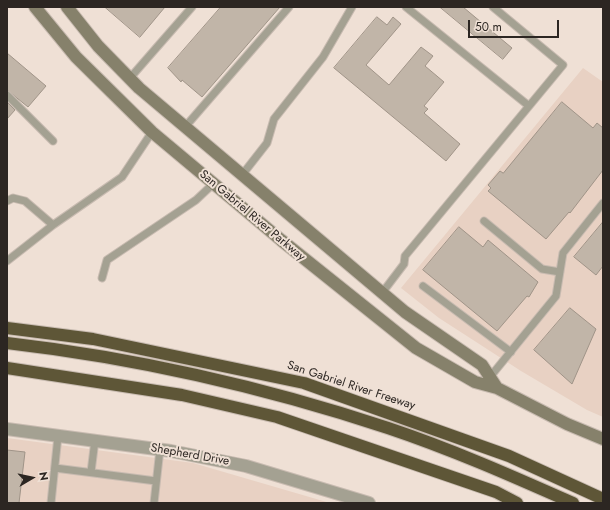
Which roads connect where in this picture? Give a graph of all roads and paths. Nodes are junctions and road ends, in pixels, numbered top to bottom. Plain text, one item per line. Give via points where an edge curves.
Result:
1 (35, 7) edge
2 (67, 7) edge
3 (192, 7) edge
4 (289, 7) edge
5 (352, 7) edge
6 (406, 7) edge
7 (493, 7) edge
8 (130, 78) junction
9 (7, 95) edge
10 (529, 106) junction
11 (185, 127) junction
12 (152, 132) junction
13 (52, 141) dead end
14 (242, 175) junction
15 (213, 184) junction
16 (7, 201) edge
17 (603, 203) edge
18 (484, 221) dead end
19 (53, 225) junction
20 (7, 262) edge
21 (560, 272) junction
22 (102, 278) dead end
23 (423, 286) dead end
24 (382, 293) junction
25 (7, 328) edge
26 (7, 343) edge
27 (7, 350) edge
28 (511, 352) junction
29 (7, 368) edge
30 (490, 377) junction
31 (497, 388) junction
32 (7, 429) edge
33 (58, 436) junction
34 (603, 439) edge
35 (95, 440) junction
36 (160, 449) junction
37 (55, 468) junction
38 (91, 472) junction
39 (156, 481) junction
40 (496, 492) junction
41 (603, 499) edge
42 (51, 503) edge
43 (154, 503) edge
44 (369, 503) edge
45 (513, 503) edge
46 (517, 503) edge
47 (553, 503) edge
48 (573, 503) edge

1 - 12 main road, San Gabriel River Parkway via 76,57
2 - 8 main road, San Gabriel River Parkway via 98,46
3 - 8 lane
4 - 11 lane
5 - 14 lane via 323,57 274,119 268,142
6 - 10 lane
7 - 10 lane via 563,65
8 - 11 main road, San Gabriel River Parkway
9 - 13 lane
10 - 24 lane via 405,256 404,264
11 - 14 main road, San Gabriel River Parkway
12 - 15 main road, San Gabriel River Parkway
12 - 19 lane via 122,177
14 - 24 main road, San Gabriel River Parkway
15 - 22 lane via 196,200 108,260
15 - 31 main road, San Gabriel River Parkway via 416,348 475,382
16 - 19 lane via 13,198 25,201
17 - 21 lane via 563,253
18 - 21 lane via 542,269
19 - 20 lane
21 - 28 lane via 556,296
23 - 28 lane
24 - 30 main road, San Gabriel River Parkway via 482,365
25 - 41 highway, San Gabriel River Freeway via 93,338 304,384 509,456
26 - 48 highway via 69,350 181,371 280,395 389,428 484,464
27 - 47 highway via 143,370 256,396 351,423 439,455
28 - 30 lane
29 - 40 highway via 182,395 277,417
30 - 31 main road, San Gabriel River Parkway
31 - 34 main road, San Gabriel River Parkway via 567,424
32 - 33 street, Shepherd Drive
33 - 35 street, Shepherd Drive
33 - 37 lane
35 - 36 street, Shepherd Drive
35 - 38 lane
36 - 39 lane
36 - 44 street, Shepherd Drive via 246,466
37 - 38 lane
37 - 42 lane
38 - 39 lane
39 - 43 lane
40 - 45 highway
40 - 46 highway

